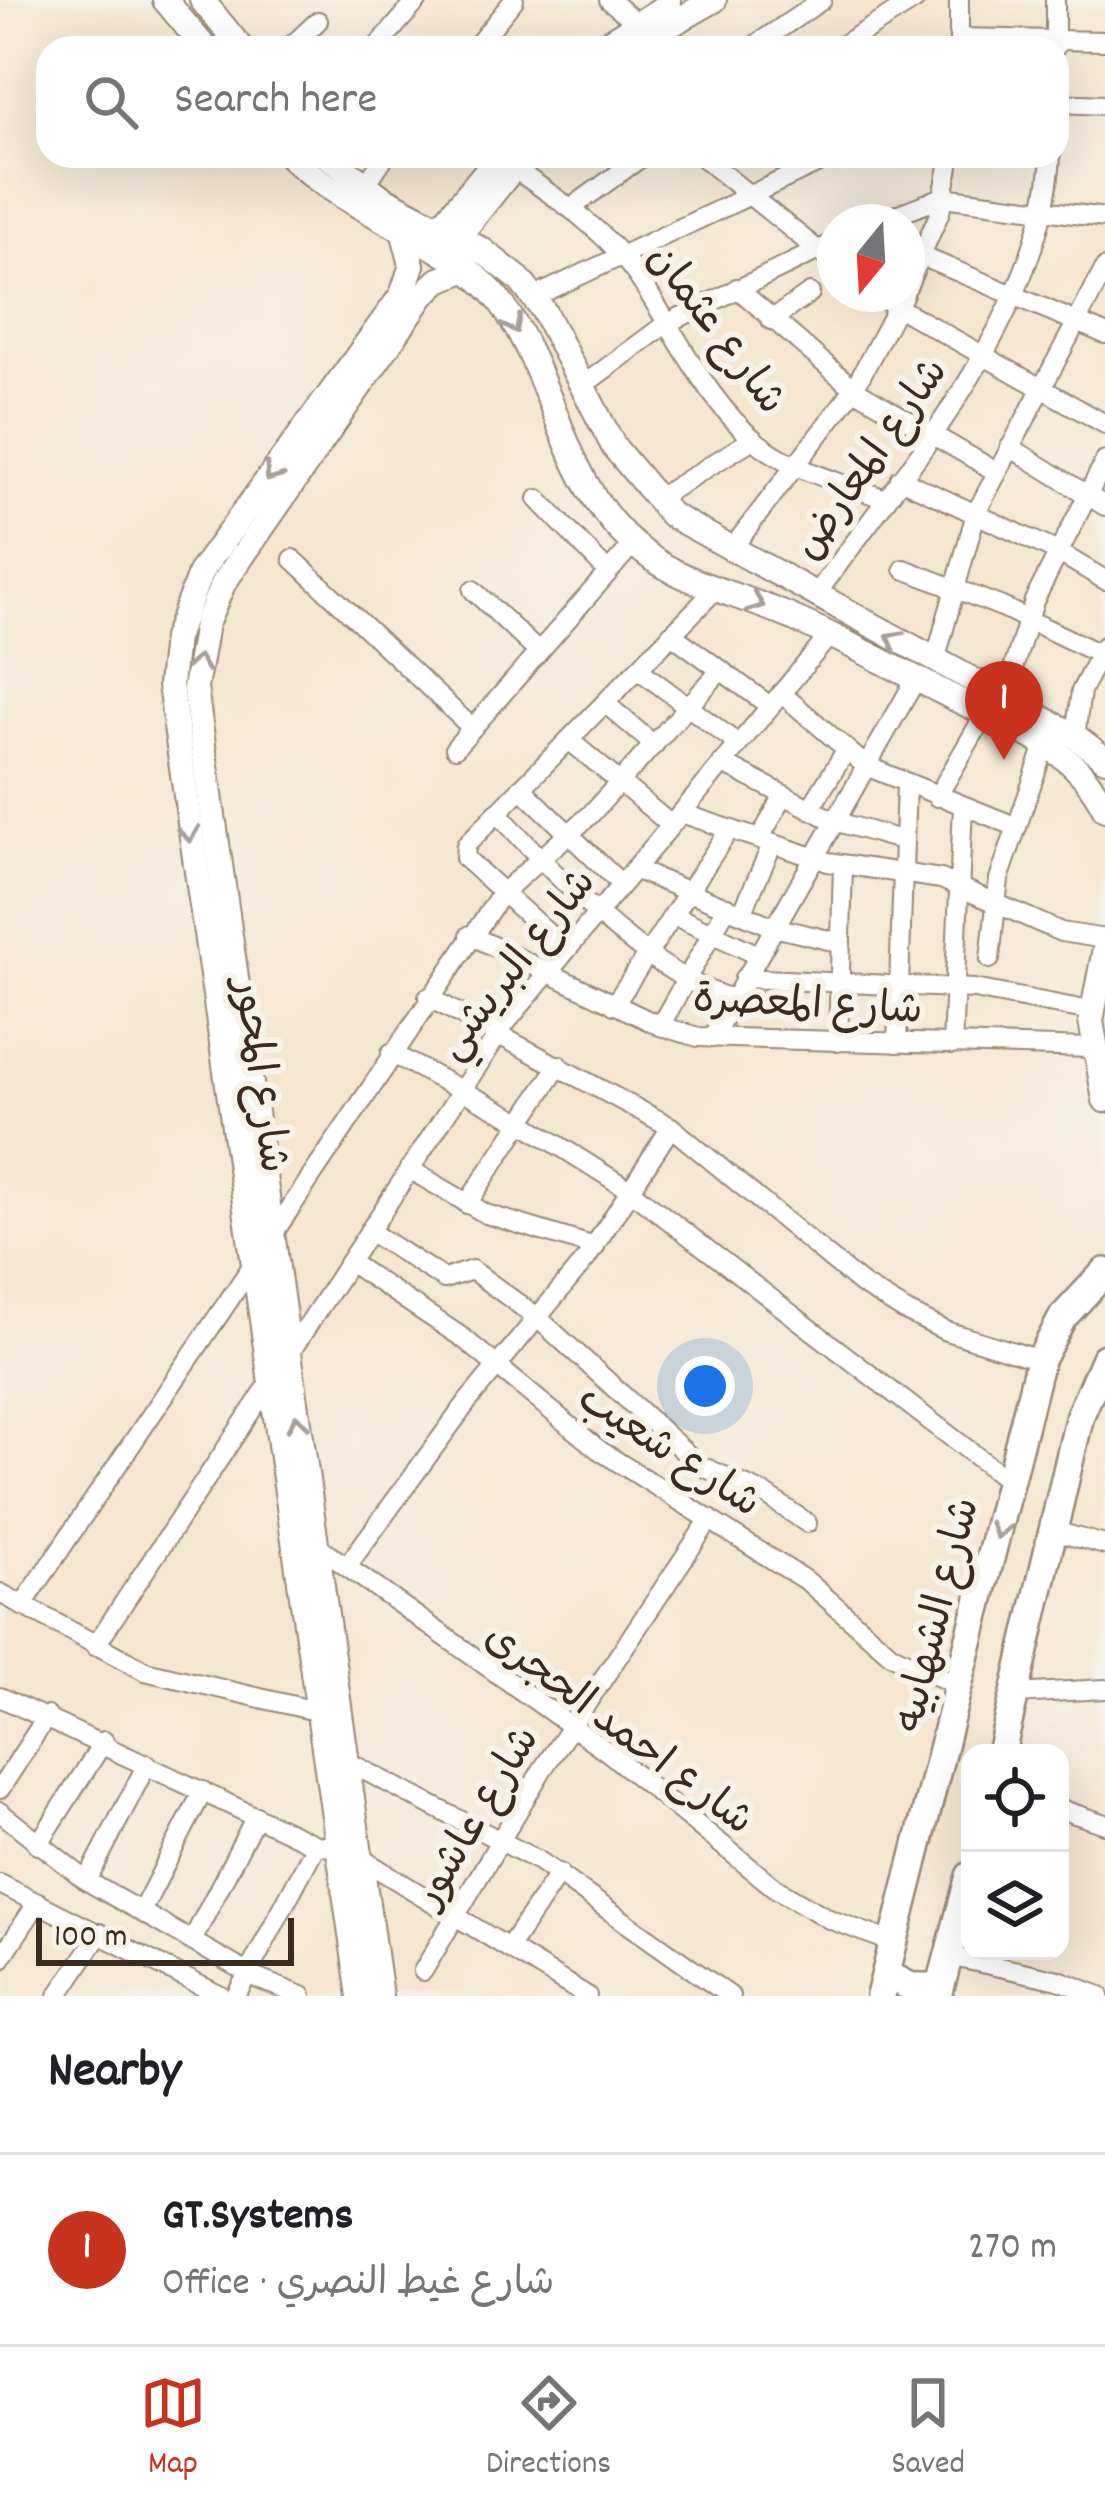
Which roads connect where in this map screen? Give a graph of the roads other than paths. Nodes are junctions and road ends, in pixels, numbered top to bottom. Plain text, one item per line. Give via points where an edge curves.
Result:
1 (165, 0) edge
2 (514, 0) edge
3 (609, 0) edge
4 (714, 0) edge
5 (822, 0) edge
6 (915, 0) edge
7 (959, 0) edge
8 (1055, 0) edge
9 (673, 1) edge
10 (410, 3) edge
11 (214, 9) edge
12 (318, 21) dead end
13 (637, 22) junction
14 (195, 36) edge
15 (233, 36) edge
16 (302, 36) edge
17 (385, 36) edge
18 (485, 36) edge
19 (617, 36) edge
20 (651, 36) edge
21 (769, 36) edge
22 (857, 36) edge
23 (959, 36) edge
24 (1055, 36) edge
25 (1105, 41) edge
26 (1069, 42) edge
27 (1069, 104) edge
28 (1105, 105) edge
29 (305, 168) edge
30 (342, 168) edge
31 (377, 168) edge
32 (505, 168) edge
33 (522, 168) edge
34 (626, 168) edge
35 (716, 168) edge
36 (807, 168) edge
37 (949, 168) edge
38 (1049, 168) edge
39 (365, 186) junction
40 (751, 194) junction
41 (944, 197) junction
42 (925, 204) edge
43 (571, 208) junction
44 (1044, 210) junction
45 (1105, 218) edge
46 (448, 232) junction
47 (404, 234) junction
48 (817, 238) edge
49 (925, 246) edge
50 (817, 250) edge
51 (621, 255) junction
52 (925, 258) edge
53 (1105, 268) edge
54 (468, 269) junction
55 (737, 288) junction
56 (1012, 291) junction
57 (809, 293) dead end
58 (534, 297) junction
59 (894, 312) edge
60 (922, 312) edge
61 (771, 320) junction
62 (1079, 322) junction
63 (667, 324) junction
64 (1105, 334) edge
65 (980, 357) junction
66 (582, 386) junction
67 (854, 389) junction
68 (1042, 391) junction
69 (1105, 424) edge
70 (933, 436) junction
71 (753, 439) junction
72 (1010, 447) junction
73 (1105, 461) edge
74 (793, 464) junction
75 (995, 471) junction
76 (636, 479) junction
77 (900, 479) junction
78 (1085, 494) junction
79 (538, 499) dead end
80 (885, 499) junction
81 (655, 500) junction
82 (595, 503) junction
83 (1105, 506) edge
84 (976, 513) junction
85 (688, 527) junction
86 (636, 546) junction
87 (730, 551) junction
88 (1056, 551) junction
89 (293, 560) dead end
90 (904, 569) dead end
91 (608, 572) junction
92 (1105, 580) edge
93 (952, 586) junction
94 (716, 589) junction
95 (473, 590) dead end
96 (815, 596) junction
97 (1028, 618) junction
98 (671, 634) junction
99 (830, 635) junction
100 (1101, 649) edge
101 (536, 650) junction
102 (935, 661) junction
103 (638, 669) junction
104 (721, 670) junction
105 (916, 679) junction
106 (776, 700) junction
107 (604, 703) junction
108 (688, 706) junction
109 (995, 706) junction
110 (472, 728) junction
111 (1075, 736) junction
112 (569, 740) junction
113 (738, 744) junction
114 (654, 745) junction
115 (1045, 745) junction
116 (455, 748) dead end
117 (845, 752) junction
118 (1105, 759) edge
119 (722, 764) junction
120 (866, 766) junction
121 (620, 782) junction
122 (906, 784) junction
123 (521, 788) junction
124 (784, 795) junction
125 (938, 796) junction
126 (963, 806) junction
127 (810, 809) junction
128 (1105, 809) edge
129 (497, 812) junction
130 (676, 819) junction
131 (834, 821) junction
132 (1017, 827) junction
133 (729, 830) junction
134 (569, 835) junction
135 (904, 841) junction
136 (765, 843) junction
137 (813, 858) junction
138 (540, 860) junction
139 (843, 865) junction
140 (634, 868) junction
141 (903, 871) junction
142 (621, 884) junction
143 (959, 884) junction
144 (688, 891) junction
145 (501, 894) junction
146 (995, 899) junction
147 (735, 910) junction
148 (597, 913) junction
149 (673, 915) junction
150 (774, 926) junction
151 (712, 933) junction
152 (470, 935) junction
153 (1105, 940) edge
154 (841, 943) junction
155 (1105, 949) edge
156 (566, 950) junction
157 (647, 954) junction
158 (758, 955) junction
159 (989, 959) dead end
160 (546, 973) junction
161 (688, 976) junction
162 (744, 978) junction
163 (781, 980) junction
164 (840, 983) junction
165 (899, 986) junction
166 (955, 988) junction
167 (428, 997) junction
168 (732, 999) junction
169 (780, 1004) junction
170 (614, 1005) junction
171 (1091, 1011) junction
172 (660, 1026) junction
173 (497, 1034) junction
174 (712, 1038) junction
175 (780, 1040) junction
176 (838, 1042) junction
177 (897, 1043) junction
178 (952, 1045) junction
179 (1092, 1048) junction
180 (391, 1053) junction
181 (559, 1065) junction
182 (458, 1091) junction
183 (1105, 1100) edge
184 (523, 1123) junction
185 (671, 1127) junction
186 (409, 1169) junction
187 (631, 1191) junction
188 (467, 1204) junction
189 (369, 1231) junction
190 (270, 1240) junction
191 (595, 1247) junction
192 (349, 1262) junction
193 (252, 1266) junction
194 (1104, 1272) edge
195 (539, 1319) junction
196 (287, 1357) junction
197 (1040, 1360) junction
198 (498, 1365) junction
199 (1102, 1371) edge
200 (269, 1384) junction
201 (1075, 1438) junction
202 (1019, 1449) junction
203 (1011, 1483) junction
204 (710, 1519) junction
205 (807, 1523) dead end
206 (1054, 1532) junction
207 (1105, 1545) edge
208 (311, 1559) junction
209 (347, 1567) junction
210 (0, 1593) edge
211 (22, 1606) junction
212 (94, 1646) junction
213 (959, 1686) junction
214 (1105, 1689) edge
215 (1015, 1694) junction
216 (0, 1697) edge
217 (320, 1712) junction
218 (47, 1716) junction
219 (572, 1724) junction
220 (104, 1741) junction
221 (1003, 1744) edge
222 (348, 1762) junction
223 (148, 1764) junction
224 (0, 1789) edge
225 (203, 1790) junction
226 (0, 1812) edge
227 (1069, 1812) edge
228 (256, 1816) junction
229 (1105, 1824) edge
230 (500, 1838) junction
231 (38, 1845) junction
232 (346, 1864) junction
233 (559, 1874) junction
234 (87, 1881) junction
235 (0, 1884) edge
236 (38, 1901) junction
237 (961, 1910) edge
238 (141, 1912) junction
239 (456, 1915) junction
240 (100, 1933) junction
241 (192, 1941) junction
242 (894, 1943) junction
243 (509, 1947) junction
244 (949, 1956) junction
245 (0, 1960) edge
246 (423, 1971) dead end
247 (248, 1973) junction
248 (884, 1985) edge
249 (939, 1992) edge
250 (718, 1993) edge
251 (58, 1996) edge
252 (221, 1996) edge
253 (236, 1996) edge
254 (302, 1996) edge
255 (360, 1996) edge
256 (380, 1996) edge
257 (587, 1996) edge
258 (1100, 1996) edge

1 - 14 main road
2 - 18 street
3 - 13 street
4 - 20 main road
5 - 21 street
6 - 22 street
7 - 23 street
8 - 24 street
9 - 13 main road
10 - 17 street
11 - 15 main road
12 - 16 street
13 - 19 main road
25 - 26 street
27 - 28 street
29 - 47 main road
30 - 39 main road
31 - 39 street
32 - 46 main road
33 - 43 street, شارع عثمان
34 - 43 street
35 - 40 street
36 - 40 street
37 - 41 street
38 - 44 street, شارع المعارض
39 - 46 main road
40 - 48 street
40 - 51 street
41 - 42 street
41 - 44 street
41 - 49 street
43 - 51 street, شارع عثمان
44 - 45 street
44 - 56 street, شارع المعارض
46 - 58 main road via 502,263
47 - 54 main road
47 -> 193 main road, شارع المحور via 412,265 402,296 201,571 171,661 171,709
50 - 55 street
51 - 58 street
51 - 63 street, شارع عثمان
52 - 56 street
53 - 62 street
54 -> 82 main road via 514,324
190 -> 54 main road, شارع المحور via 197,731 200,645 234,566 423,295
55 - 61 street
55 - 63 street
56 - 62 street
56 - 65 street, شارع المعارض
57 - 61 street
58 - 66 main road
59 - 67 street
60 - 65 street
61 - 67 street
62 - 64 street
62 - 68 street
63 - 66 street
63 - 71 street, شارع عثمان
65 - 68 street
65 - 70 street, شارع المعارض
66 - 76 main road
67 - 70 street
67 - 74 street
68 - 69 street
68 - 72 street
70 - 75 street
70 - 77 street, شارع المعارض
71 - 74 street, شارع عثمان
71 - 81 street
72 - 75 street
72 - 78 street
73 - 78 street
74 - 80 street, شارع عثمان
74 - 87 street
75 - 84 street
76 - 81 main road
76 - 82 main road via 621,506
77 - 80 street, شارع المعارض
77 - 84 street
78 - 83 street
78 - 88 street
79 - 91 street
80 - 96 street, شارع المعارض
81 - 85 main road
82 - 86 main road
84 - 88 street
84 - 93 street
85 - 86 main road
85 - 87 main road
86 - 91 street
86 - 94 main road
87 - 96 main road
88 - 92 street
88 - 97 street
89 - 110 street
90 - 93 street
91 - 101 street
93 - 97 street
93 - 102 street
94 - 98 street
94 -> 99 main road
95 - 101 street
102 -> 96 main road
97 - 100 street
97 - 109 street
98 - 103 street
98 - 104 street
99 - 105 main road
99 - 106 street, شارع البريشي
100 - 111 street via 1081,691
101 - 110 street
102 - 109 main road
103 - 107 street
103 - 108 street
104 - 106 street
104 - 108 street
105 - 109 main road
105 - 120 street
106 - 113 street, شارع البريشي
106 - 117 street
107 - 112 street
107 - 114 street
108 - 113 street
108 - 114 street
109 - 111 main road
109 - 115 main road
109 - 125 street
110 - 116 street
111 - 118 main road
112 - 121 street
112 - 123 street
113 - 119 street, شارع البريشي
114 - 121 street
115 - 128 main road via 1081,773
115 - 132 street
117 - 120 street
117 - 127 street
119 - 124 street
119 - 130 street, شارع البريشي
120 - 122 street
120 - 131 street
121 - 130 street
121 - 134 street
122 - 125 street
122 - 135 street
123 - 129 street
123 - 134 street
124 - 127 street
124 - 136 street
125 - 126 street
126 - 132 street
126 - 143 street
127 - 131 street
129 - 138 street
129 - 145 street via 464,852
130 - 133 street
130 - 140 street, شارع البريشي
131 - 135 street
131 - 137 street
132 - 146 street
133 - 136 street
133 - 144 street
134 - 138 street
134 - 142 street
135 - 141 street
136 - 137 street
136 - 147 street
137 - 139 street
137 - 150 street
138 - 145 street
138 - 148 street
139 - 141 street
139 - 154 street
140 - 142 street, شارع البريشي
140 - 144 street
141 - 143 street
141 - 165 street
142 - 148 street, شارع البريشي
143 - 146 street
143 - 166 street
144 - 147 street
144 - 149 street
145 - 152 street
145 - 156 street
146 - 153 street via 1061,932
146 - 159 street
147 - 150 street
147 - 151 street
148 - 156 street, شارع البريشي
148 - 157 street
149 - 151 street
149 - 157 street
150 - 154 street
150 - 158 street
151 - 158 street
151 - 161 street
152 - 160 street, شارع المعصرة
152 - 167 street
154 - 164 street
155 - 171 main road
156 - 160 street, شارع البريشي
157 - 161 street
157 - 170 street
158 - 162 street
160 - 170 street, شارع المعصرة
160 - 173 street, شارع البريشي
161 - 168 street
161 - 172 street
162 - 163 street
162 - 168 street
163 - 164 street
163 - 169 street
164 - 165 street
164 - 176 street
165 - 166 street
165 - 177 street
166 - 171 street
166 - 178 street
167 - 173 street
167 - 180 street
168 - 169 street
168 - 174 street
169 - 175 street
170 - 172 street, شارع المعصرة
171 - 179 main road
172 - 174 street, شارع المعصرة
173 - 181 street
173 - 182 street, شارع البريشي
174 - 175 street, شارع المعصرة
175 - 176 street, شارع المعصرة
176 - 177 street, شارع المعصرة
177 - 178 street, شارع المعصرة
178 - 179 street, شارع المعصرة
179 - 183 main road
180 - 182 street
180 - 190 street
181 - 184 street
181 - 185 street
182 - 184 street
182 - 186 street, شارع البريشي
184 - 187 street
184 - 188 street
185 - 187 street
185 - 197 street via 861,1284 946,1331
186 - 188 street
186 - 189 street, شارع البريشي
187 - 191 street
187 - 203 street
188 - 191 street
189 - 192 street, شارع البريشي
189 - 195 street via 444,1279 472,1270
190 - 193 street
190 - 196 main road, شارع المحور
191 - 195 street
192 - 196 street, شارع البريشي
192 - 198 street, شارع شعيب
193 - 200 main road, شارع المحور
193 - 211 street
194 - 197 highway, شارع الشهابيه via 1063,1317
195 - 198 street
195 - 205 street via 699,1465
208 -> 196 main road, شارع المحور
197 - 202 highway, شارع الشهابيه
198 - 204 street, شارع شعيب via 599,1450
198 - 209 street
199 - 201 highway
200 - 208 main road, شارع المحور
200 - 212 street
201 - 202 highway via 1045,1453
201 - 206 highway
202 - 203 highway, شارع الشهابيه
203 -> 213 highway, شارع الشهابيه
204 - 213 street, شارع شعيب via 808,1582 892,1655
204 - 219 street, شارع عاشور
206 - 207 street
206 - 215 highway
208 - 209 street, شارع احمد الحجرى
208 - 217 main road, شارع المحور
208 - 222 main road, شارع المحور
209 - 219 street, شارع احمد الحجرى
210 - 211 street
211 - 212 street
212 - 217 street via 165,1678
213 - 242 highway, شارع الشهابيه
214 - 215 street
215 - 221 highway
216 - 218 street
217 - 232 main road, شارع المحور
218 - 220 street
218 - 224 street
219 - 230 street, شارع عاشور
219 - 242 street, شارع احمد الحجرى via 775,1888
220 - 223 street
220 - 231 street
222 - 230 street
222 - 232 main road, شارع المحور
223 - 225 street
223 - 234 street
225 - 228 street
225 - 238 street
226 - 231 street
227 - 229 street
228 - 232 street
228 - 241 street
230 - 233 street
230 - 239 street, شارع عاشور
231 - 234 street
232 - 239 street
232 - 247 street
232 - 255 main road, شارع المحور
232 - 256 main road, شارع المحور
233 - 243 street
233 - 250 street
234 - 238 street
235 - 236 street
236 - 240 street
236 - 245 street
237 - 244 highway
238 - 241 street
239 - 243 street
239 - 246 street, شارع عاشور
240 - 251 street
240 - 252 street
241 - 247 street
242 - 248 highway, شارع الشهابيه
243 - 257 street
244 - 249 highway
244 - 258 street
247 - 253 street
247 - 254 street
248 - 249 highway

